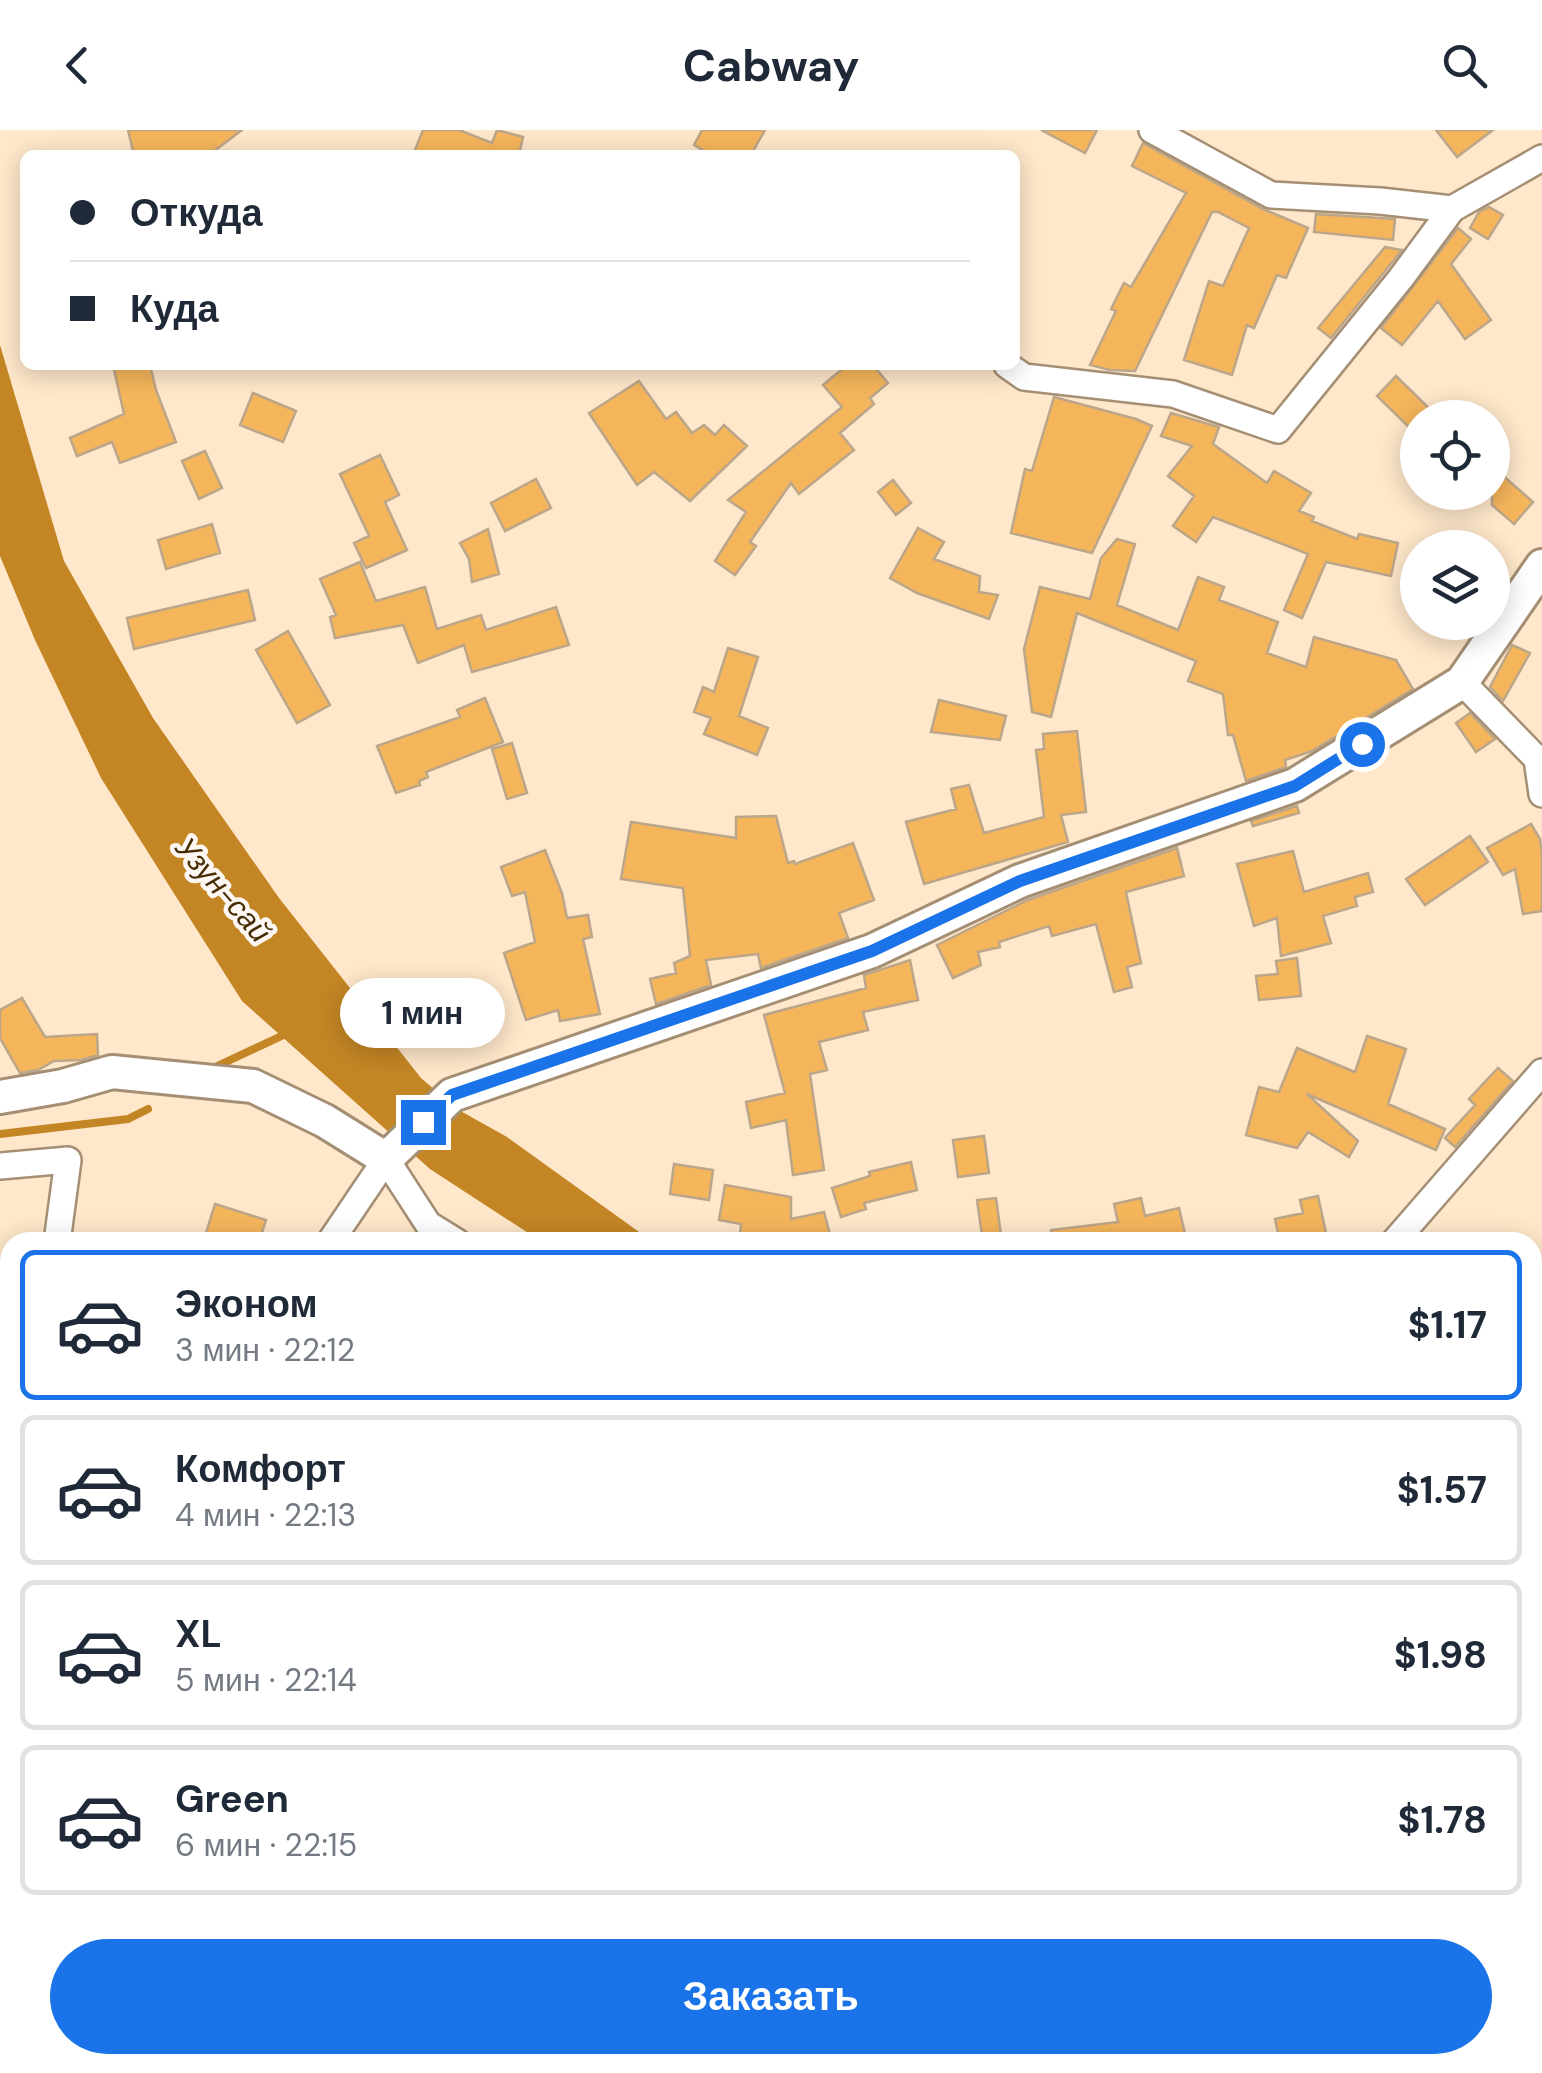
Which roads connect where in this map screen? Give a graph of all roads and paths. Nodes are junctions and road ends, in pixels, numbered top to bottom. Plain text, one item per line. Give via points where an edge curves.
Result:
1 (1152, 130) edge
2 (1542, 158) edge
3 (1452, 209) junction
4 (1015, 370) edge
5 (1542, 566) edge
6 (1462, 682) junction
7 (1542, 794) edge
8 (1542, 1072) edge
9 (0, 1097) edge
10 (390, 1154) junction
11 (0, 1166) edge
12 (58, 1232) edge
13 (337, 1232) edge
14 (441, 1232) edge
15 (1403, 1232) edge

1 - 3 street via 1271,195
2 - 3 street
3 - 4 street via 1278,430 1173,394
5 - 6 street
6 - 7 street via 1537,759
6 - 10 street via 1295,786 1020,881 872,951 452,1095
8 - 15 street
9 - 10 street via 112,1072 253,1086
10 - 13 street
10 - 14 street via 428,1224
11 - 12 street via 68,1160

